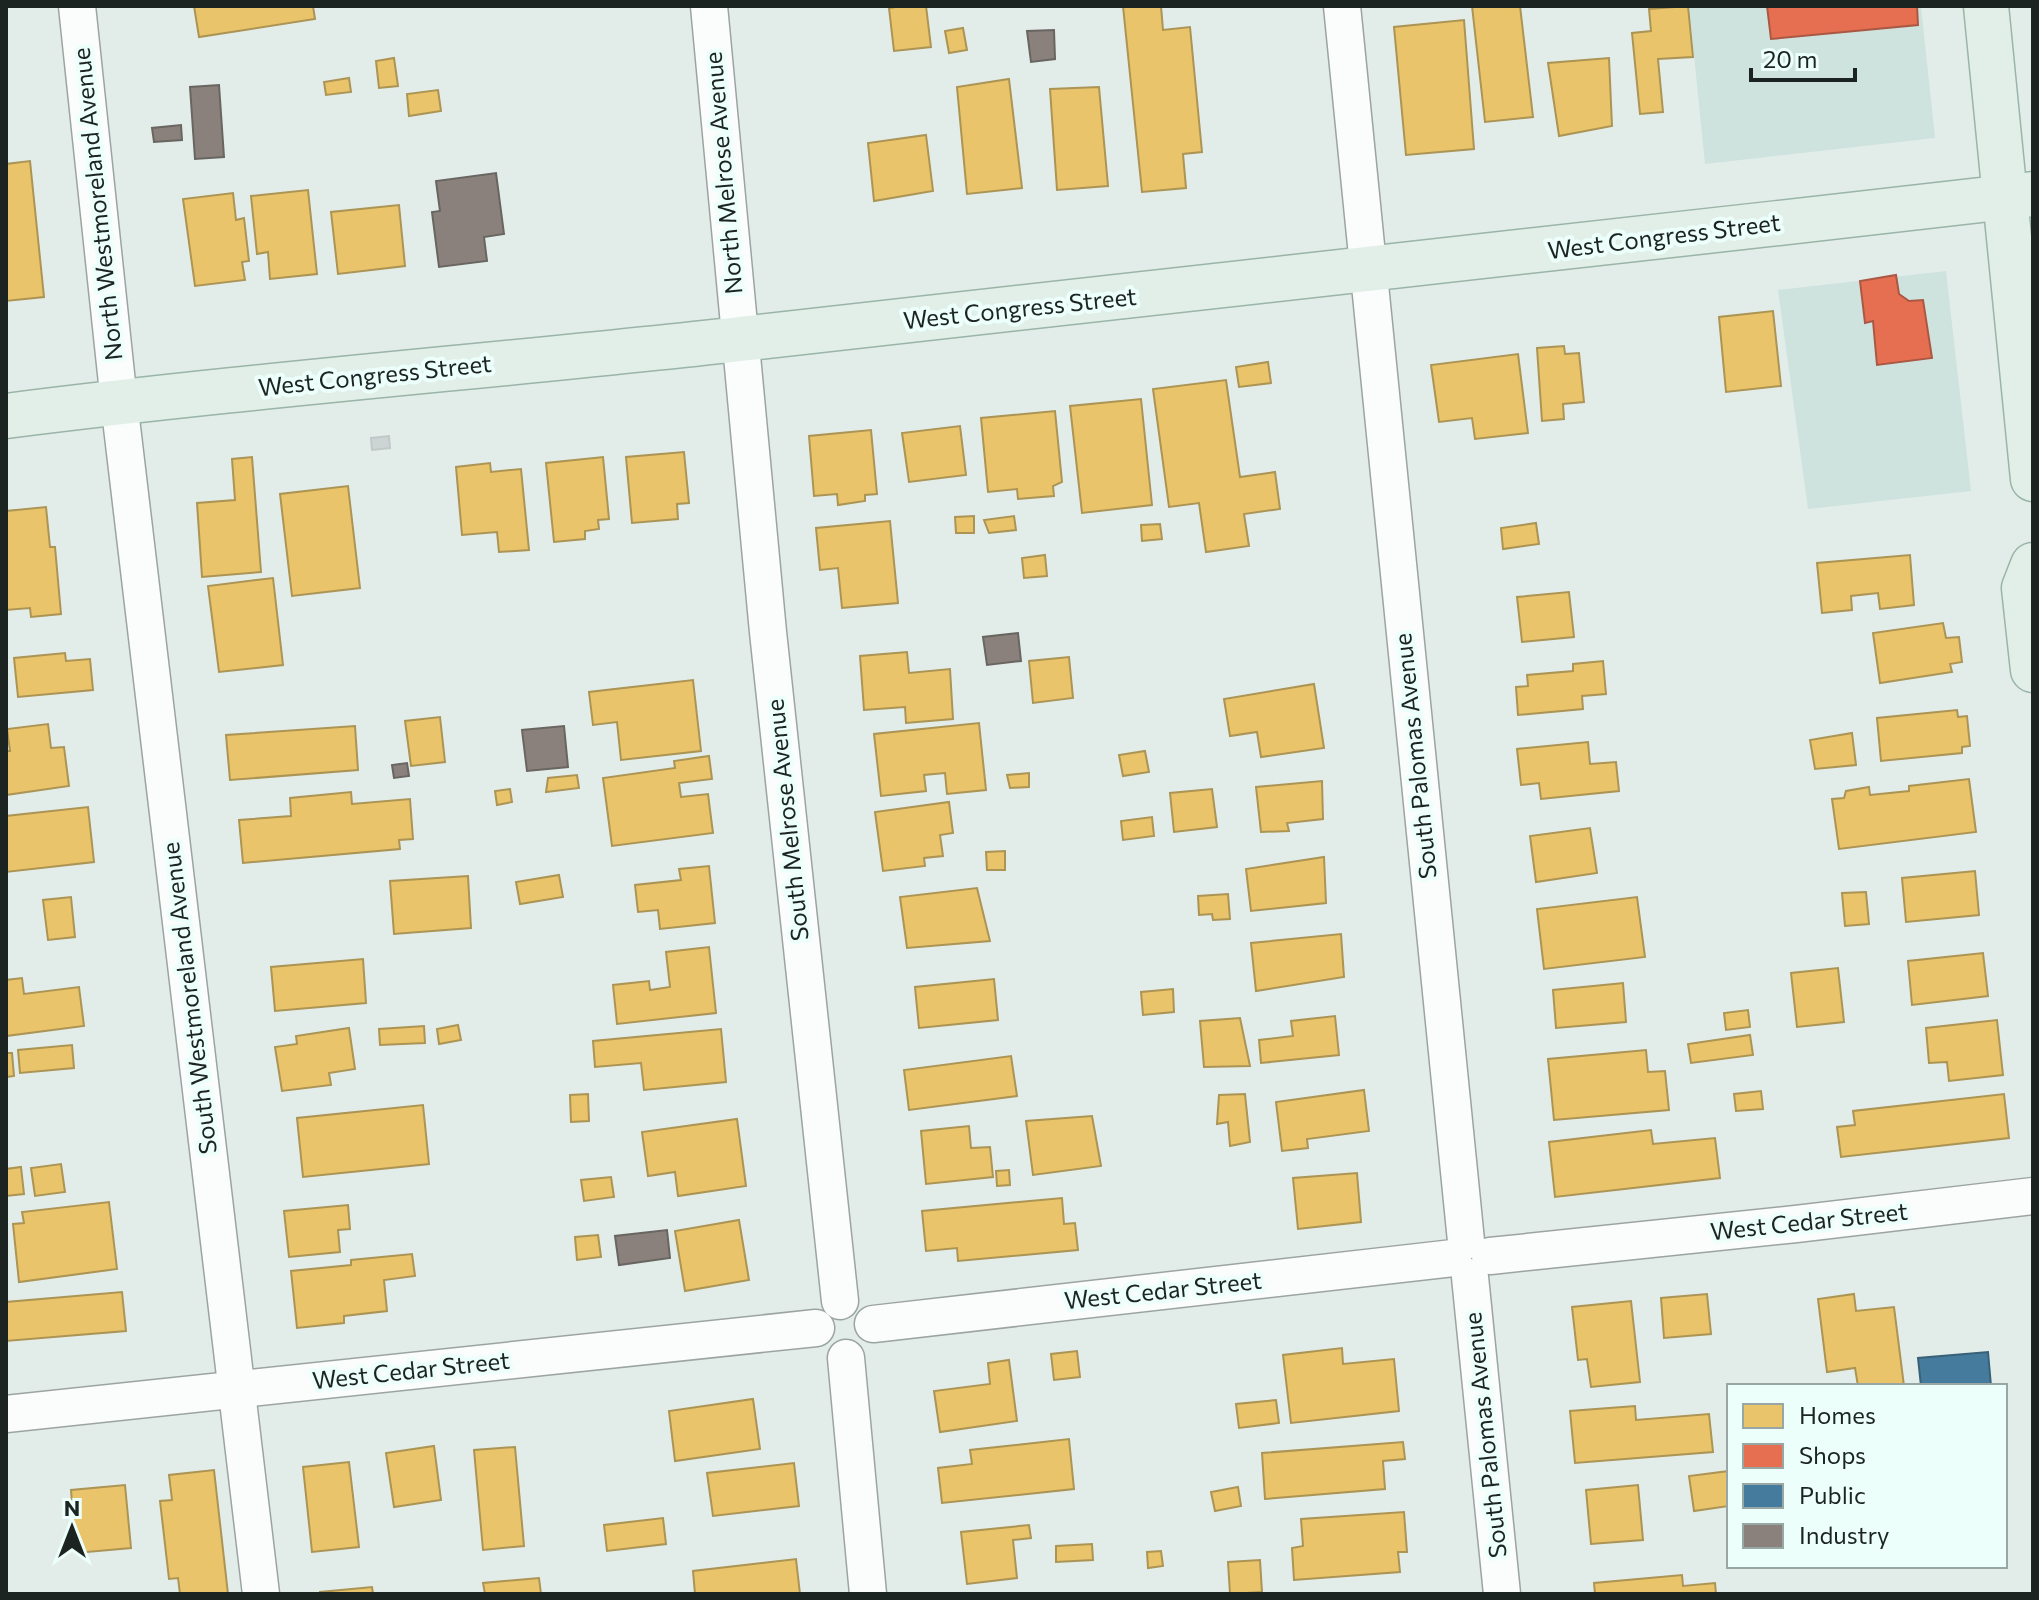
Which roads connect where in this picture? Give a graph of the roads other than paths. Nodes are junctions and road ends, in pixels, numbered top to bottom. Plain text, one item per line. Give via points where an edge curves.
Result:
1 (77, 6) edge
2 (709, 6) edge
3 (1342, 6) edge
4 (1986, 6) edge
5 (2019, 196) edge
6 (1367, 271) junction
7 (739, 339) junction
8 (119, 402) junction
9 (6, 416) edge
10 (2033, 479) edge
11 (2033, 565) edge
12 (2033, 670) edge
13 (2033, 1196) edge
14 (1470, 1258) junction
15 (840, 1301) junction
16 (873, 1324) junction
17 (816, 1328) junction
18 (846, 1358) junction
19 (236, 1389) junction
20 (6, 1414) edge
21 (261, 1594) edge
22 (868, 1594) edge
23 (1502, 1594) edge

1 - 8 street, North Westmoreland Avenue
2 - 7 street, North Melrose Avenue
3 - 6 street, South Palomas Avenue
4 - 5 main road
5 - 6 main road, West Congress Street
5 - 10 main road
6 - 7 main road, West Congress Street
6 - 14 street, South Palomas Avenue
7 - 8 main road, West Congress Street
7 - 15 street, South Melrose Avenue
8 - 9 main road, West Congress Street
8 - 19 street, South Westmoreland Avenue
11 - 12 main road via 2024,588
13 - 14 street, West Cedar Street
14 - 16 street, West Cedar Street
14 - 23 street, South Palomas Avenue
15 - 16 street via 857,1303
15 - 17 street via 826,1307
16 - 18 street via 867,1347
17 - 18 street via 825,1349
17 - 19 street, West Cedar Street
18 - 22 street
19 - 20 street, West Cedar Street
19 - 21 street, South Westmoreland Avenue

